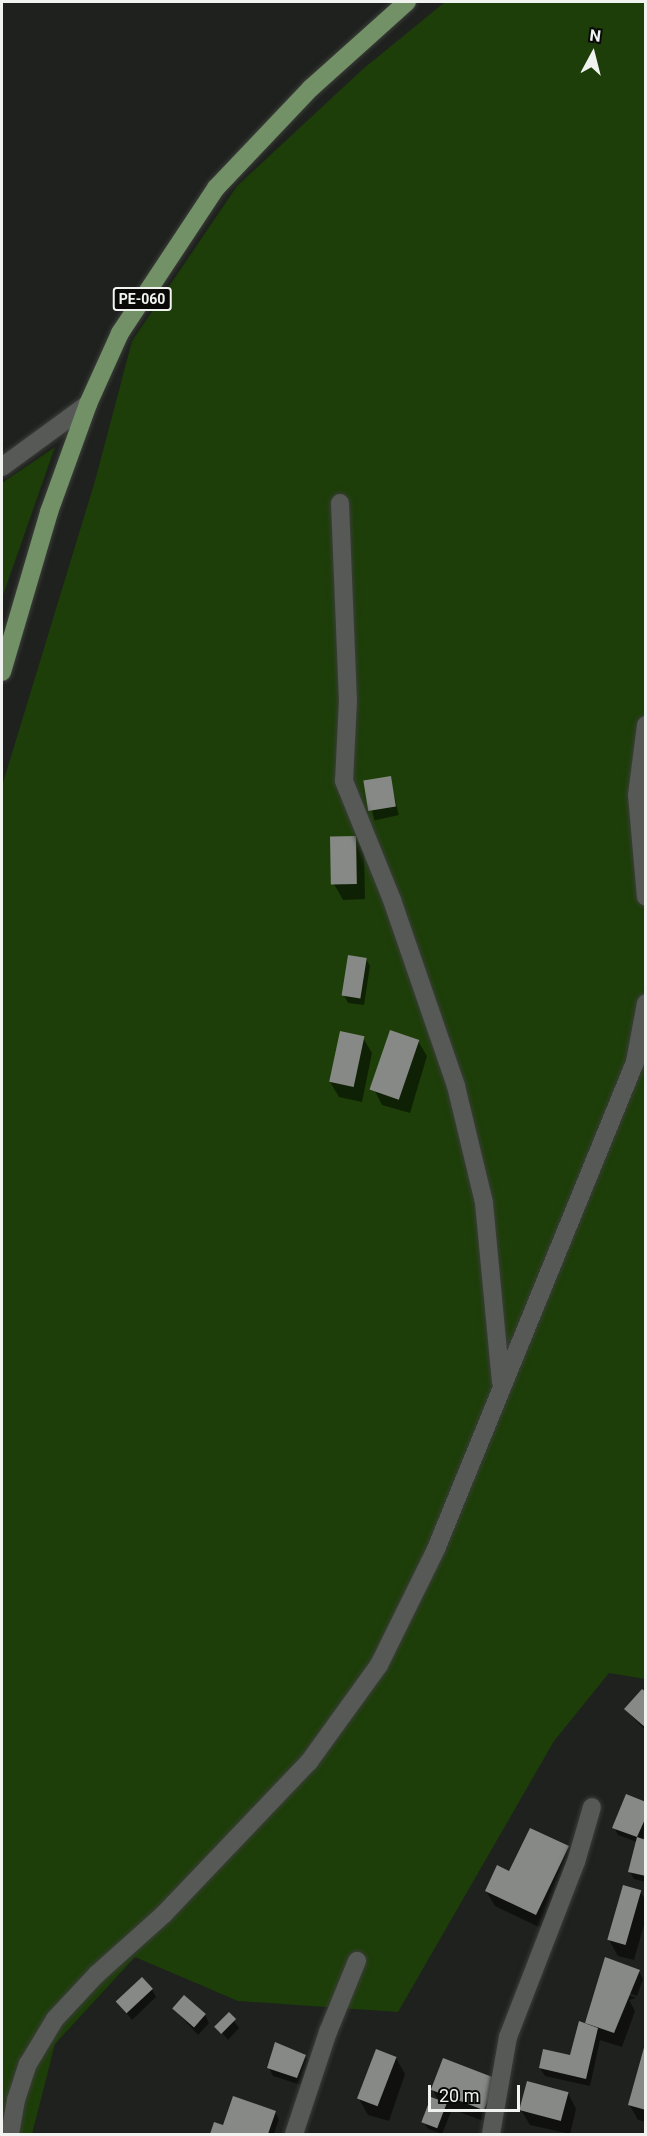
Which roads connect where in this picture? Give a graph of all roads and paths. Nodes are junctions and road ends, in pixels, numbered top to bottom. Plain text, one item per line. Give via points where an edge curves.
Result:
1 (406, 2) edge
2 (88, 404) junction
3 (2, 468) edge
4 (340, 502) dead end
5 (2, 672) edge
6 (645, 725) edge
7 (645, 897) edge
8 (645, 1003) edge
9 (501, 1384) junction
10 (592, 1807) dead end
11 (357, 1961) dead end
12 (10, 2134) edge
13 (294, 2134) edge
14 (491, 2134) edge

1 - 2 main road, PE-060 / PE-060 via 311,88 216,188 120,333
2 - 3 street
2 - 5 main road, PE-060 / PE-060 via 50,512
4 - 9 street via 348,700 344,781 392,900 456,1086 484,1203
6 - 7 street via 637,795
8 - 9 street via 635,1062
9 - 12 street via 436,1549 379,1665 309,1762 164,1914 97,1974 55,2019 28,2064
10 - 14 street via 576,1862 508,2037
11 - 13 street

